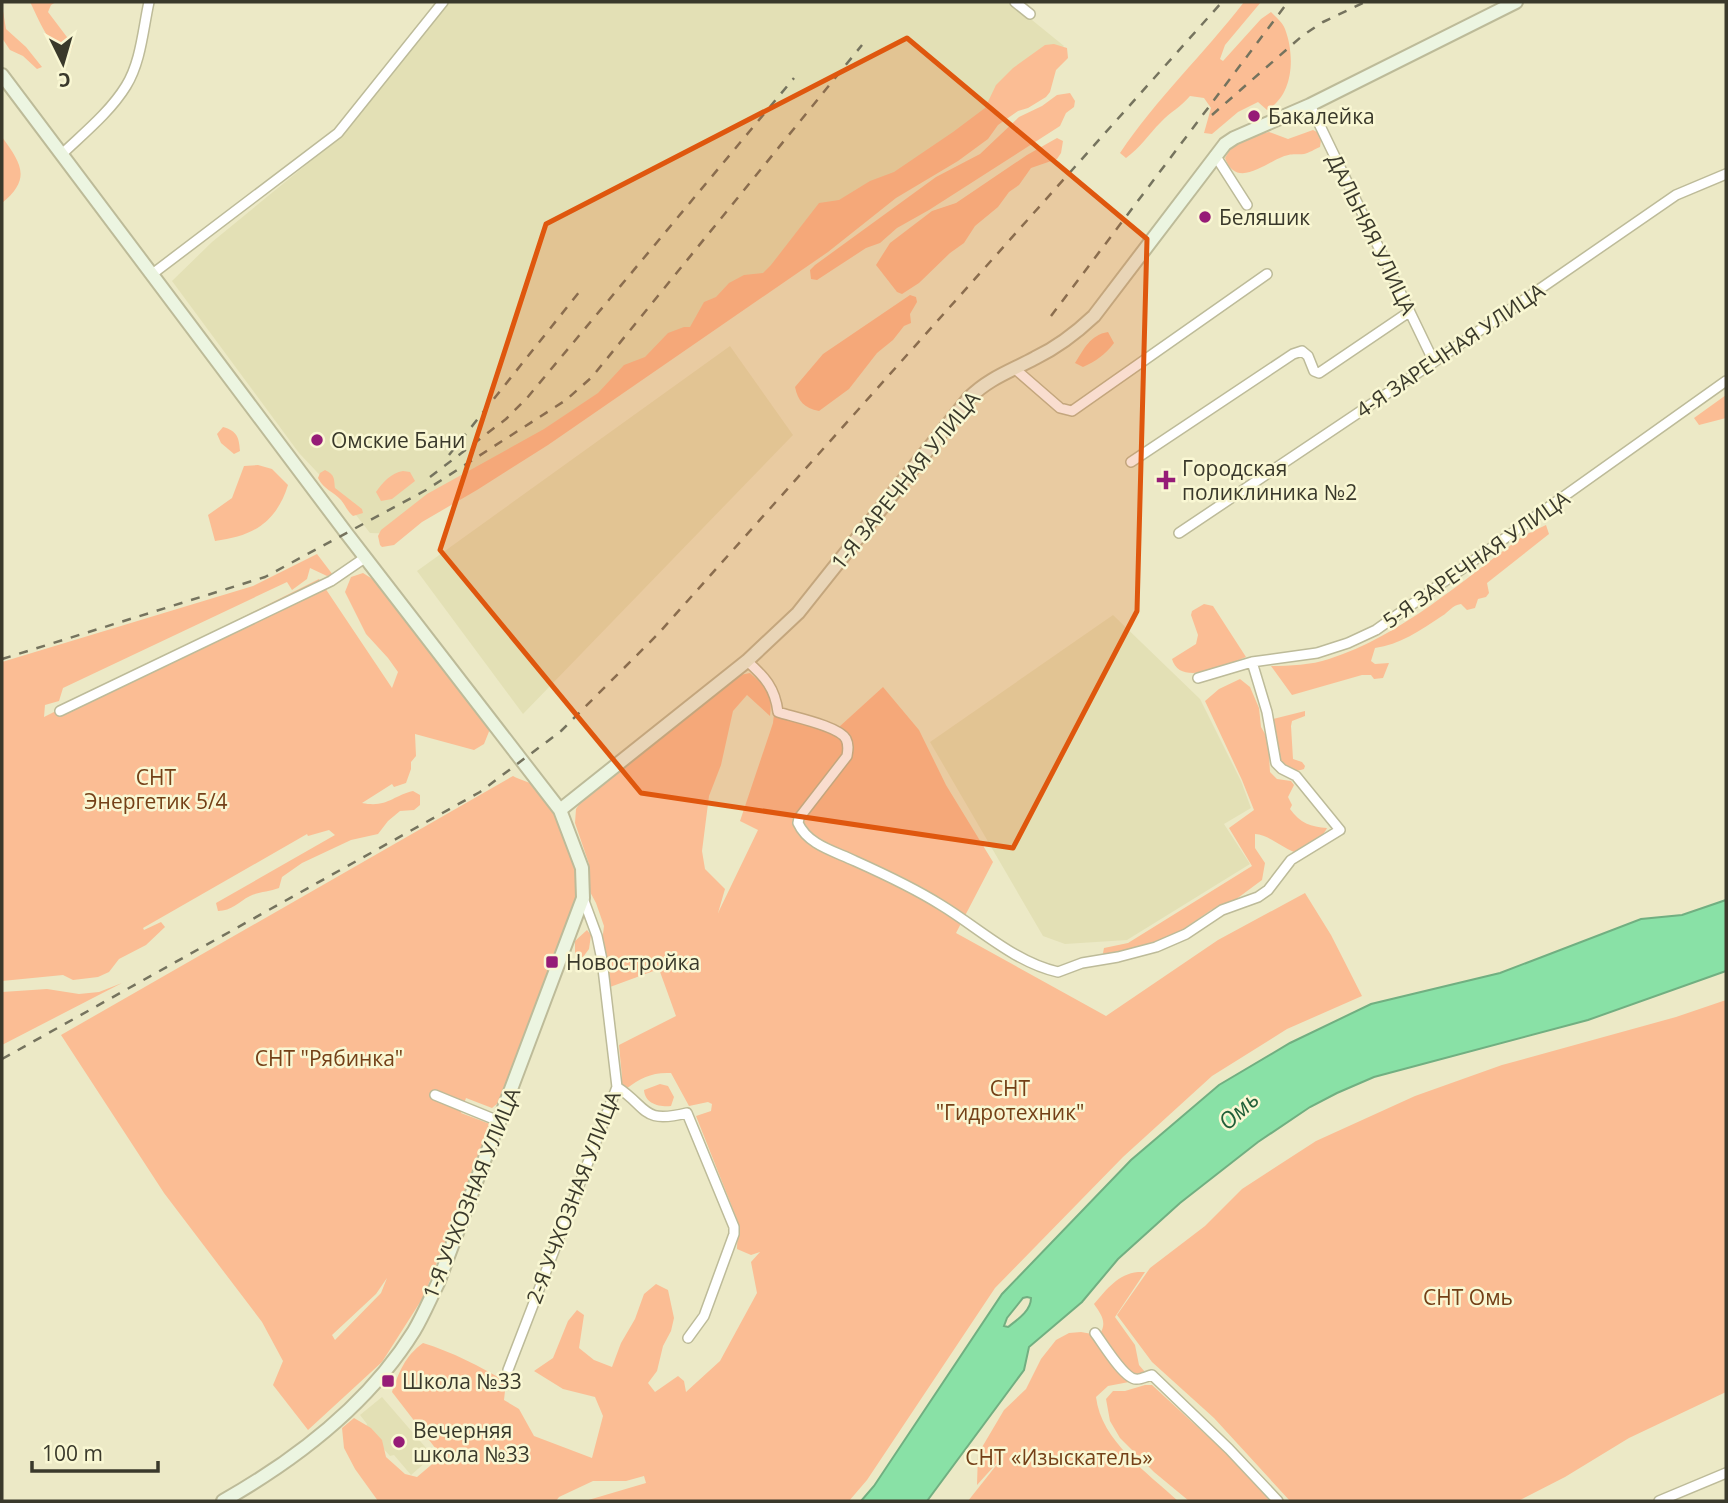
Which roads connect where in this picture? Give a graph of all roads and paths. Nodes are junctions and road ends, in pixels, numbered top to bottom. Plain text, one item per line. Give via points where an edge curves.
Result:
1 (149, 2) edge
2 (443, 2) edge
3 (1015, 2) edge
4 (1516, 2) edge
5 (1030, 14) dead end
6 (2, 75) edge
7 (1310, 106) junction
8 (62, 154) junction
9 (1215, 155) junction
10 (1726, 174) edge
11 (1247, 205) dead end
12 (1267, 274) dead end
13 (151, 275) junction
14 (1409, 312) junction
15 (1434, 362) junction
16 (1014, 368) junction
17 (1726, 381) edge
18 (1131, 462) dead end
19 (1179, 533) dead end
20 (366, 557) junction
21 (747, 661) junction
22 (1252, 662) junction
23 (1198, 678) dead end
24 (60, 711) dead end
25 (560, 810) junction
26 (583, 898) junction
27 (617, 1087) junction
28 (435, 1095) dead end
29 (501, 1122) junction
30 (1096, 1333) dead end
31 (688, 1338) dead end
32 (508, 1370) dead end
33 (1726, 1473) edge
34 (223, 1501) edge
35 (1278, 1501) edge
36 (1659, 1501) edge

1 - 8 street via 138,57 126,86
2 - 13 street via 338,133
3 - 5 street
4 - 7 street, 1-Я ЗАРЕЧНАЯ УЛИЦА
6 - 8 street, 1-Я УЧХОЗНАЯ УЛИЦА
7 - 9 street, 1-Я ЗАРЕЧНАЯ УЛИЦА via 1234,138
7 - 14 street, ДАЛЬНЯЯ УЛИЦА
8 - 13 street, 1-Я УЧХОЗНАЯ УЛИЦА
9 - 11 street
9 - 16 street, 1-Я ЗАРЕЧНАЯ УЛИЦА via 1094,316 1052,349
10 - 15 street, 4-Я ЗАРЕЧНАЯ УЛИЦА via 1676,195
12 - 16 street via 1072,411 1060,408
13 - 20 street, 1-Я УЧХОЗНАЯ УЛИЦА
14 - 15 street, ДАЛЬНЯЯ УЛИЦА
14 - 18 street via 1319,373 1305,352 1293,354
15 - 19 street, 4-Я ЗАРЕЧНАЯ УЛИЦА
16 - 21 street, 1-Я ЗАРЕЧНАЯ УЛИЦА via 969,398 798,613
17 - 22 street, 5-Я ЗАРЕЧНАЯ УЛИЦА via 1376,630 1317,653
20 - 24 street via 331,581
20 - 25 street, 1-Я УЧХОЗНАЯ УЛИЦА
21 - 22 street via 773,689 778,712 835,730 847,741 847,756 799,818 807,838 941,905 1028,961 1058,972 1156,947 1186,934 1222,911 1258,897 1291,860 1340,830 1296,776 1276,763
21 - 25 street, 1-Я ЗАРЕЧНАЯ УЛИЦА
22 - 23 street, 5-Я ЗАРЕЧНАЯ УЛИЦА
25 - 26 street, 1-Я УЧХОЗНАЯ УЛИЦА via 582,868
26 - 27 street, 2-Я УЧХОЗНАЯ УЛИЦА via 602,960
26 - 29 street, 1-Я УЧХОЗНАЯ УЛИЦА
27 - 31 street via 648,1115 687,1113 734,1227 704,1316
27 - 32 street, 2-Я УЧХОЗНАЯ УЛИЦА
28 - 29 street
29 - 34 street, 1-Я УЧХОЗНАЯ УЛИЦА via 438,1283 395,1359 321,1435
30 - 35 street via 1130,1378 1152,1375
33 - 36 street

